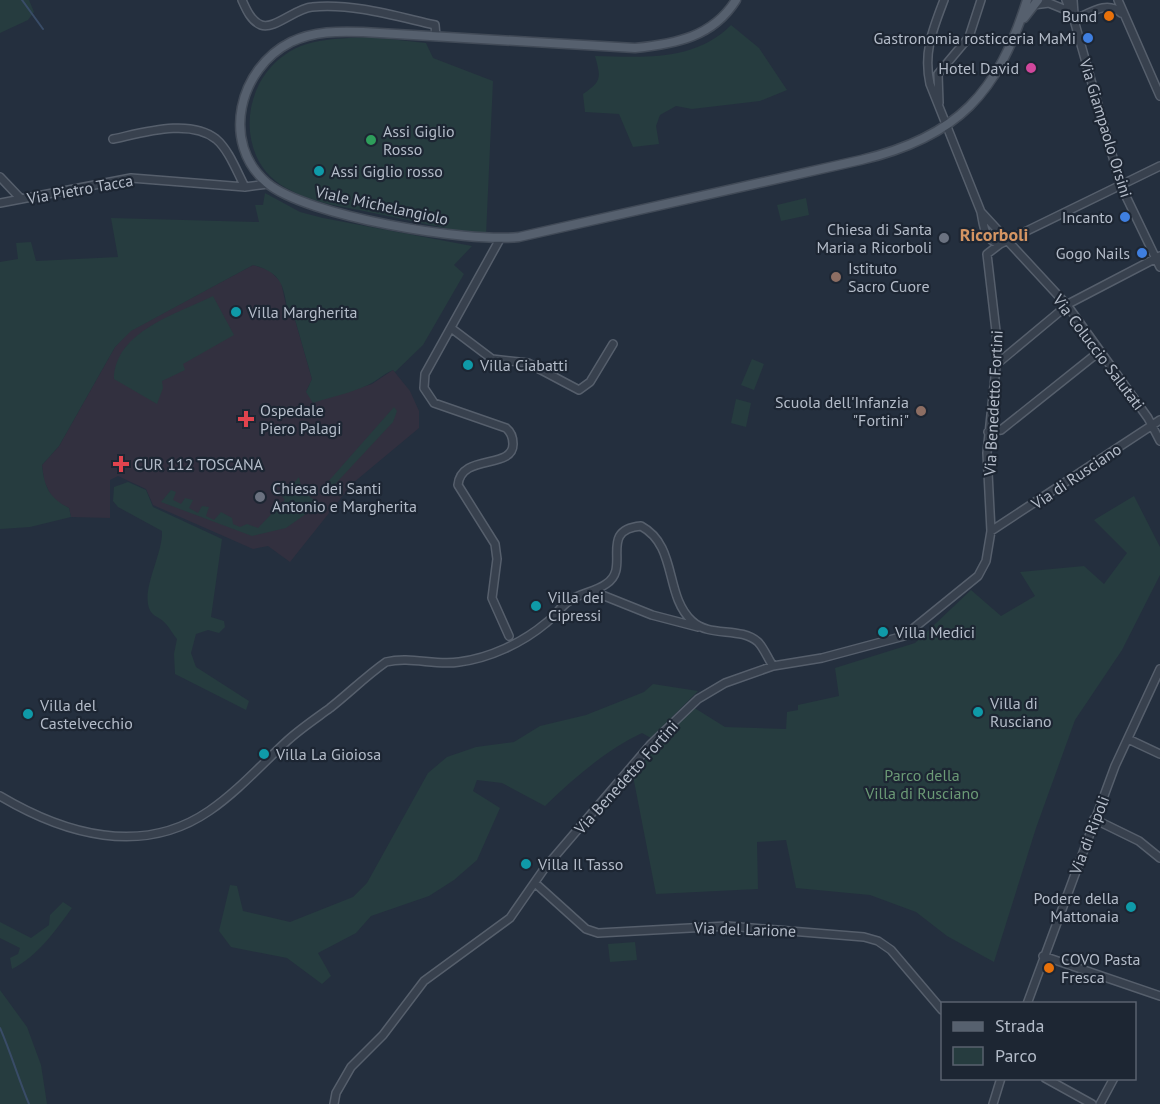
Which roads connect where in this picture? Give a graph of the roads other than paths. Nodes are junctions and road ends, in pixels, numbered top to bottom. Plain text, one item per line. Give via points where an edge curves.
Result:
1 (242, 0) edge
2 (736, 0) edge
3 (944, 0) edge
4 (981, 0) edge
5 (1065, 0) edge
6 (1073, 0) edge
7 (1118, 0) edge
8 (1033, 2) edge
9 (1071, 12) junction
10 (1125, 17) junction
11 (1074, 20) junction
12 (436, 36) junction
13 (1160, 96) edge
14 (939, 109) junction
15 (947, 125) junction
16 (113, 139) dead end
17 (1160, 166) edge
18 (0, 177) edge
19 (268, 184) junction
20 (1121, 186) junction
21 (245, 187) junction
22 (21, 199) junction
23 (0, 203) edge
24 (981, 212) junction
25 (501, 239) junction
26 (1003, 243) junction
27 (1158, 257) edge
28 (1160, 267) edge
29 (1067, 305) junction
30 (451, 328) junction
31 (613, 344) dead end
32 (1100, 351) junction
33 (998, 363) junction
34 (1160, 420) edge
35 (1152, 425) junction
36 (988, 432) junction
37 (1160, 441) edge
38 (992, 531) junction
39 (592, 591) junction
40 (704, 628) junction
41 (509, 636) dead end
42 (773, 666) junction
43 (1160, 669) edge
44 (1128, 739) junction
45 (1160, 754) edge
46 (0, 796) edge
47 (1094, 819) junction
48 (1160, 858) edge
49 (535, 883) junction
50 (1043, 956) junction
51 (1160, 996) edge
52 (1028, 1002) edge
53 (941, 1009) edge
54 (1000, 1080) edge
55 (1049, 1080) edge
56 (1113, 1080) edge
57 (334, 1104) edge
58 (993, 1104) edge
59 (1092, 1104) edge
60 (1100, 1104) edge

1 - 12 street via 254,20 267,26 302,8 351,7 435,25
2 - 12 main road, Viale Michelangiolo via 721,20 704,32 652,46 619,48
3 - 14 street via 927,51 929,77
4 - 14 street via 969,37 938,74
5 - 9 street
6 - 11 street
7 - 10 street
8 - 9 street via 1049,3
8 - 15 main road, Viale Michelangiolo via 990,83
9 - 11 street
10 - 11 street via 1109,5
10 - 13 street
11 - 20 street, Via Giampaolo Orsini
12 - 19 main road, Viale Michelangiolo via 325,33 293,41 267,58 246,90 240,136 247,155
14 - 15 street
15 - 24 street
15 - 25 main road, Viale Michelangiolo via 891,153
16 - 21 street via 174,127 208,135 222,145
17 - 20 street
18 - 22 street
19 - 21 street, Via Pietro Tacca
19 - 25 main road, Viale Michelangiolo via 319,209 462,237
20 - 26 street
20 - 27 street, Via Giampaolo Orsini
21 - 22 street, Via Pietro Tacca via 131,178
22 - 23 street, Via Pietro Tacca
24 - 26 street
24 - 26 street via 987,236
25 - 30 street
26 - 29 street, Via Coluccio Salutati
26 - 33 street, Via Benedetto Fortini via 986,256 997,321
27 - 28 street, Via Giampaolo Orsini
27 - 29 street
29 - 32 street, Via Coluccio Salutati
29 - 33 street
30 - 31 street via 492,359 528,363 579,390 590,382
30 - 41 street via 425,374 427,394 441,407 506,428 513,437 513,449 508,455 468,468 458,485 495,544 492,598
32 - 35 street, Via Coluccio Salutati
32 - 36 street via 1001,429
33 - 36 street, Via Benedetto Fortini
34 - 35 street, Via di Rusciano
35 - 37 street, Via Coluccio Salutati
35 - 38 street, Via di Rusciano
36 - 38 street, Via Benedetto Fortini
38 - 42 street, Via Benedetto Fortini via 984,565 974,581 904,636 822,658
39 - 40 street via 652,615
39 - 40 street via 606,585 614,575 620,534 629,527 641,526 659,540 683,609
39 - 46 street via 569,601 526,638 475,659 457,663 399,659 386,662 295,734 208,812 161,834 105,837 55,822
40 - 42 street via 750,637 759,643
42 - 49 street, Via Benedetto Fortini via 725,683 698,699 651,744
43 - 44 street, Via di Ripoli
44 - 45 street
44 - 47 street, Via di Ripoli
47 - 48 street via 1139,841
47 - 50 street, Via di Ripoli
49 - 53 street, Via del Larione via 586,929 598,933 727,926 873,939 891,950
49 - 57 street, Via Benedetto Fortini via 510,918 430,975 383,1035 351,1067
50 - 51 street
50 - 52 street, Via di Ripoli
54 - 58 street
55 - 59 street
56 - 60 street

